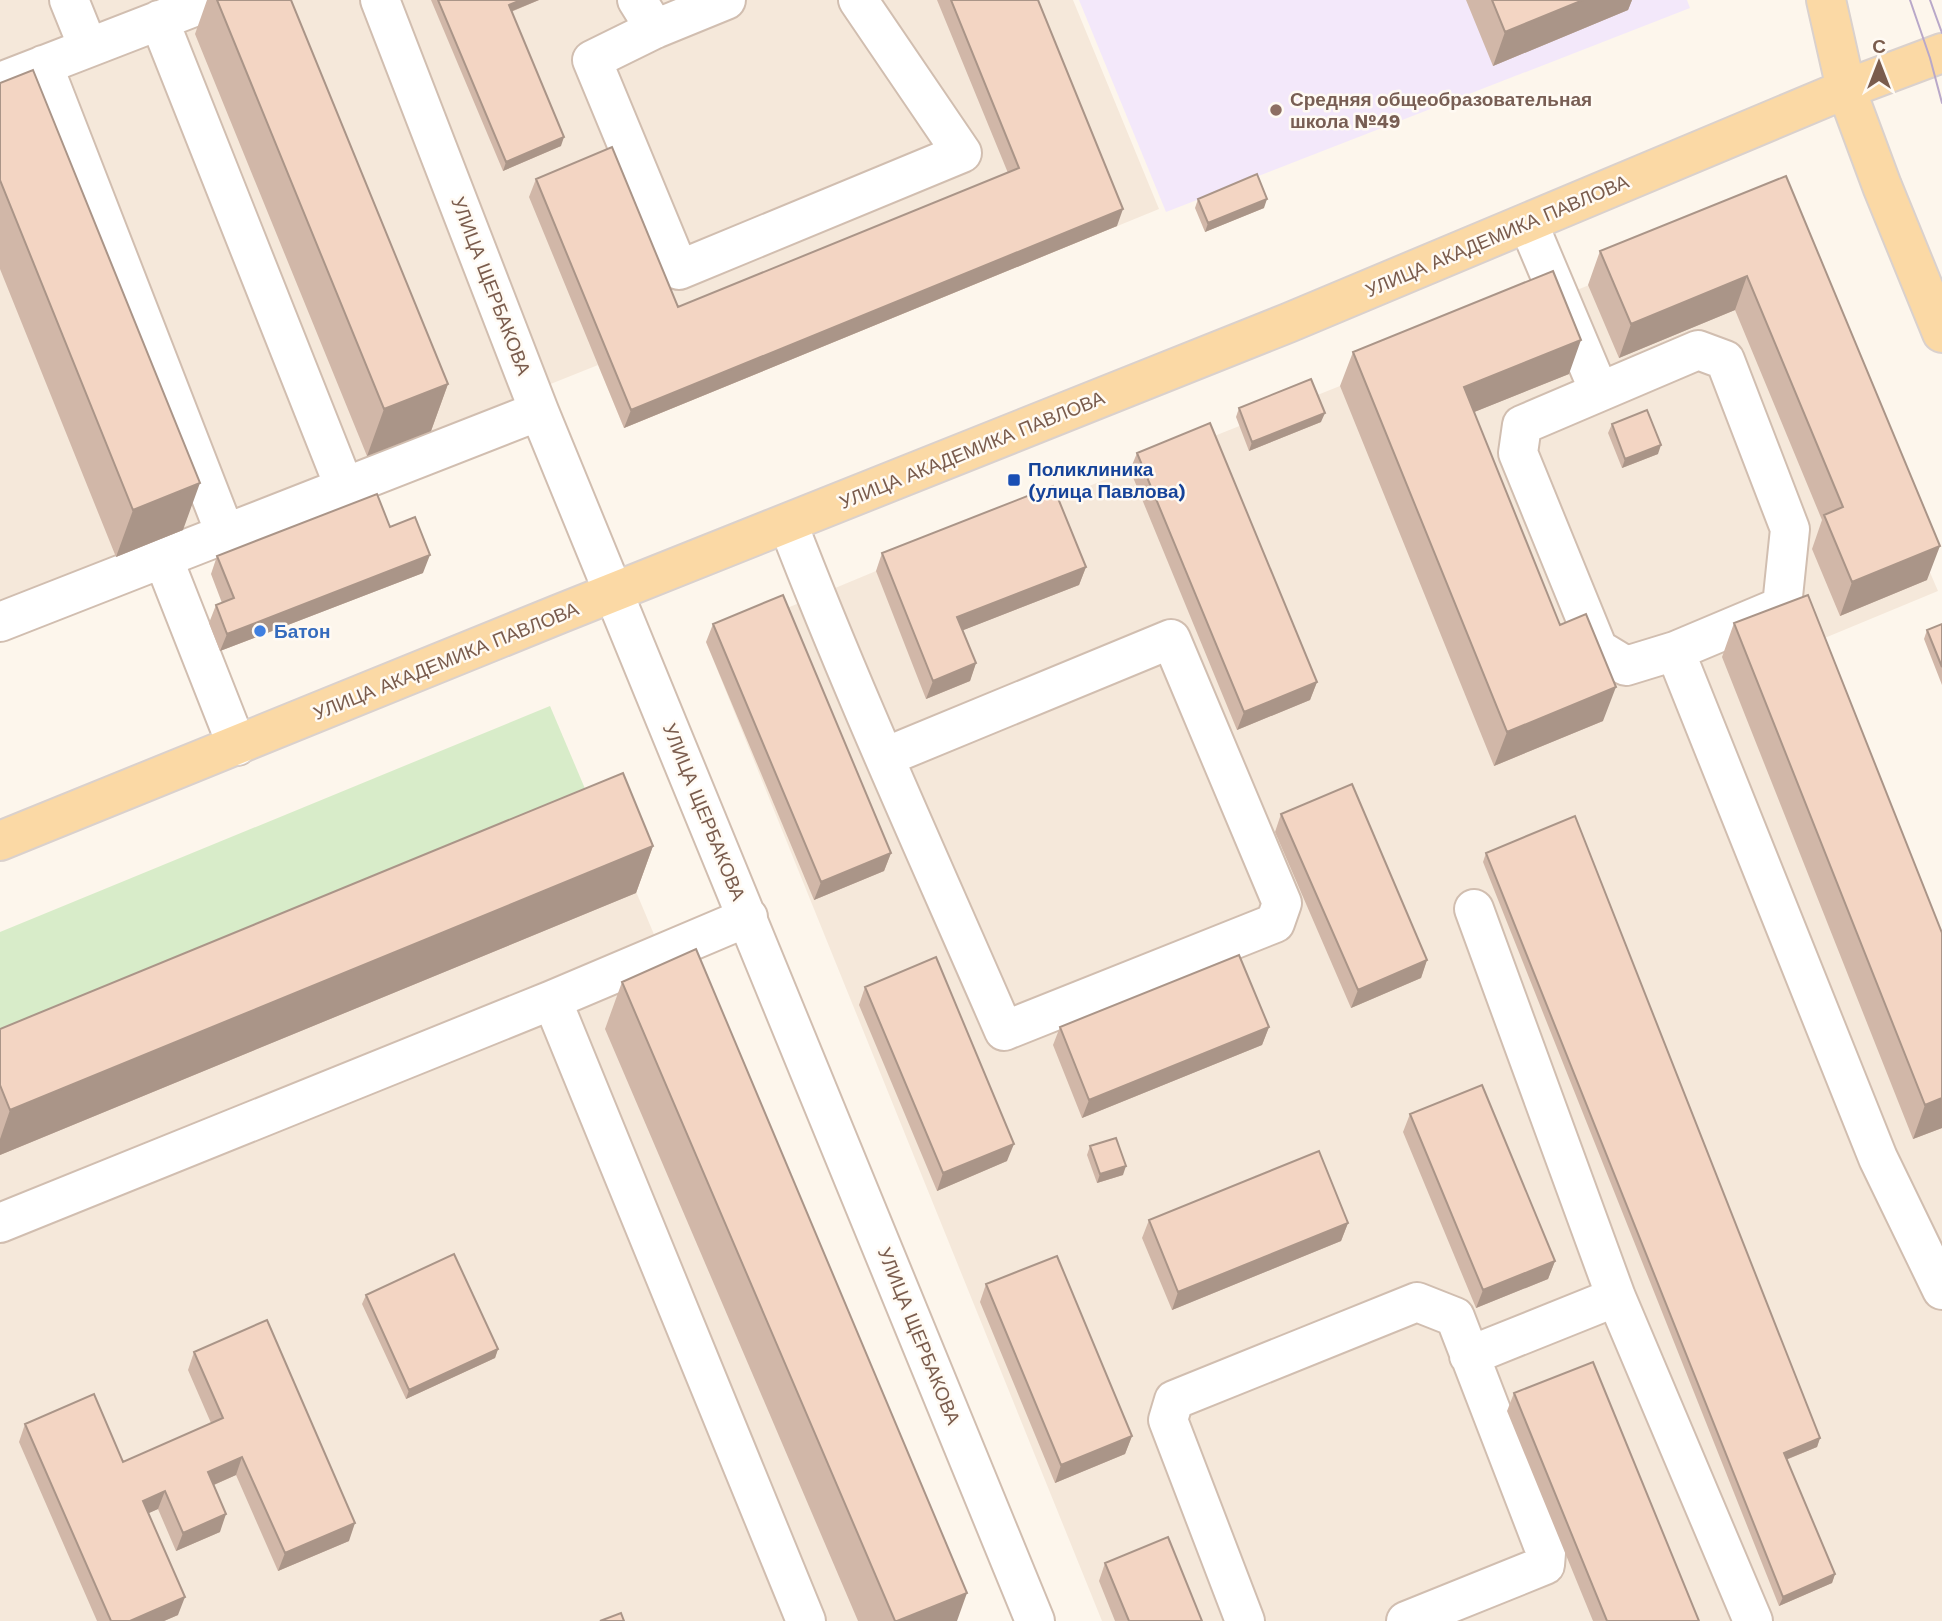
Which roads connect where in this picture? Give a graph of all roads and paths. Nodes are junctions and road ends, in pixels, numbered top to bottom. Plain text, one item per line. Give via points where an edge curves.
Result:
1 (69, 0) edge
2 (212, 0) edge
3 (380, 0) edge
4 (726, 0) edge
5 (859, 0) edge
6 (1826, 0) edge
7 (646, 15) edge
8 (159, 20) junction
9 (88, 47) junction
10 (1942, 53) edge
11 (43, 65) junction
12 (0, 82) edge
13 (1846, 89) junction
14 (1528, 223) junction
15 (1942, 333) edge
16 (1599, 391) junction
17 (539, 411) junction
18 (344, 486) junction
19 (788, 524) junction
20 (225, 533) junction
21 (163, 558) junction
22 (614, 593) junction
23 (0, 622) edge
24 (1675, 651) junction
25 (237, 746) junction
26 (885, 757) junction
27 (0, 841) edge
28 (1474, 909) dead end
29 (748, 917) junction
30 (552, 1000) junction
31 (0, 1223) edge
32 (1942, 1290) edge
33 (1616, 1297) junction
34 (1469, 1356) junction
35 (806, 1621) edge
36 (1035, 1621) edge
37 (1245, 1621) edge
38 (1406, 1621) edge
39 (1753, 1621) edge

1 - 9 street
2 - 8 street
3 - 17 street, УЛИЦА ЩЕРБАКОВА
4 - 7 street
5 - 7 street via 962,153 679,270 592,60
6 - 13 main road
8 - 9 street
8 - 18 street
9 - 11 street
10 - 13 main road, УЛИЦА АКАДЕМИКА ПАВЛОВА
11 - 12 street
11 - 20 street
13 - 14 main road, УЛИЦА АКАДЕМИКА ПАВЛОВА
13 - 15 main road
14 - 16 street
14 - 19 main road, УЛИЦА АКАДЕМИКА ПАВЛОВА
16 - 24 street via 1522,425 1518,453 1598,649 1626,666
16 - 24 street via 1698,351 1725,360 1790,530 1782,606
17 - 18 street
17 - 22 street, УЛИЦА ЩЕРБАКОВА
18 - 20 street
19 - 22 main road, УЛИЦА АКАДЕМИКА ПАВЛОВА
19 - 26 street
20 - 21 street
21 - 23 street
21 - 25 street
22 - 25 main road, УЛИЦА АКАДЕМИКА ПАВЛОВА
22 - 29 street, УЛИЦА ЩЕРБАКОВА
24 - 32 street via 1878,1158
25 - 27 main road, УЛИЦА АКАДЕМИКА ПАВЛОВА
26 - 26 street via 1171,639 1282,904 1275,923 1004,1031
28 - 33 street
29 - 30 street
29 - 36 street, УЛИЦА ЩЕРБАКОВА
30 - 31 street
30 - 35 street
33 - 34 street
33 - 39 street
34 - 37 street via 1455,1317 1417,1302 1174,1400 1168,1420
34 - 38 street via 1546,1553 1545,1565

